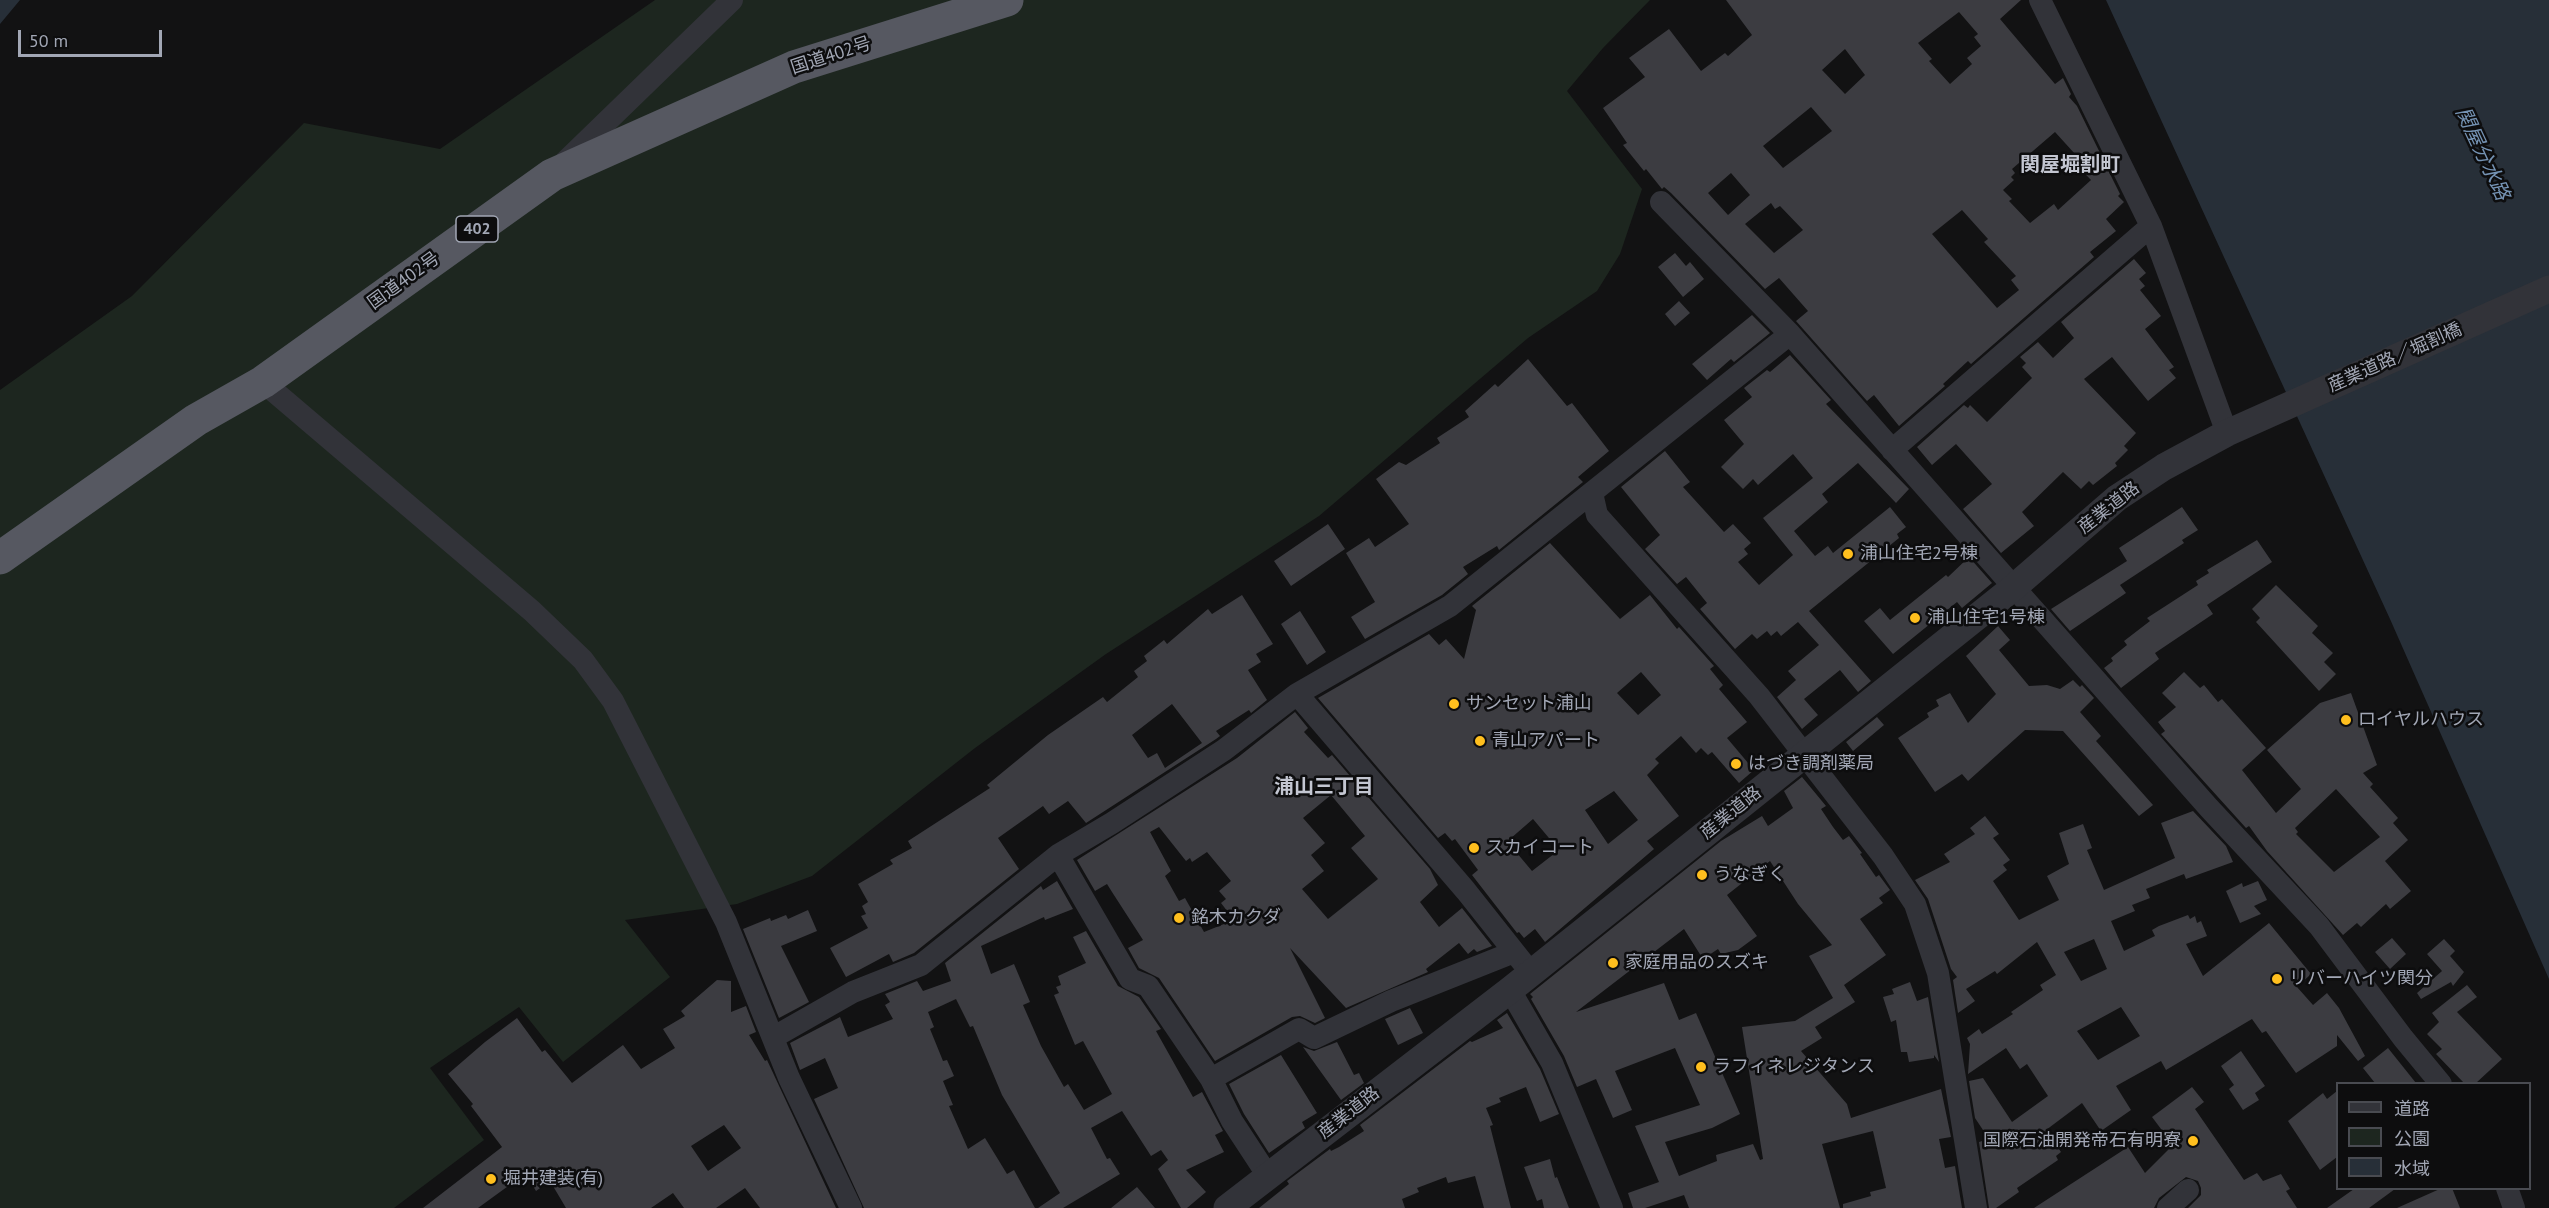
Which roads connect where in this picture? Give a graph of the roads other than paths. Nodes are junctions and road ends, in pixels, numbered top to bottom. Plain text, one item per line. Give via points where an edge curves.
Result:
1 (732, 0) edge
2 (1007, 0) edge
3 (2040, 0) edge
4 (552, 175) junction
5 (1662, 202) dead end
6 (2151, 226) junction
7 (2549, 289) edge
8 (1790, 334) junction
9 (263, 382) junction
10 (2234, 430) junction
11 (1892, 450) junction
12 (1592, 493) junction
13 (0, 558) edge
14 (2013, 588) junction
15 (1297, 694) junction
16 (1803, 755) junction
17 (1058, 855) junction
18 (1514, 952) junction
19 (1531, 973) junction
20 (1510, 990) junction
21 (774, 1037) junction
22 (1211, 1079) junction
23 (2440, 1082) edge
24 (1268, 1176) junction
25 (2188, 1190) dead end
26 (2508, 1190) edge
27 (851, 1208) edge
28 (1227, 1208) edge
29 (1612, 1208) edge
30 (1976, 1208) edge
31 (2168, 1208) edge
32 (2514, 1208) edge

1 - 4 street
2 - 4 highway, 国道402号 / 402 via 794,67
3 - 6 street
4 - 9 highway, 国道402号 / 402
5 - 8 street
6 - 10 street
6 - 11 street
7 - 10 street, 産業道路／堀割橋
8 - 11 street
8 - 12 street
9 - 13 highway, 国道402号 / 402 via 196,420
9 - 21 street via 532,611 583,660 614,701 649,767 726,922
10 - 14 street, 産業道路 via 2164,467 2117,498
11 - 14 street
12 - 15 street via 1450,606
12 - 16 street via 1597,515 1759,696
14 - 16 street, 産業道路
14 - 23 street via 2319,926
15 - 17 street via 1224,750
15 - 18 street
16 - 19 street, 産業道路
16 - 30 street via 1884,856 1915,904 1938,973
17 - 21 street via 921,965 854,992
17 - 22 street via 1130,979 1148,986
18 - 19 street
18 - 22 street via 1391,1001 1314,1038 1299,1029
19 - 20 street, 産業道路
20 - 24 street, 産業道路
20 - 29 street via 1552,1063
21 - 27 street via 789,1078
22 - 24 street via 1232,1121
24 - 28 street, 産業道路
25 - 31 street
26 - 32 street

